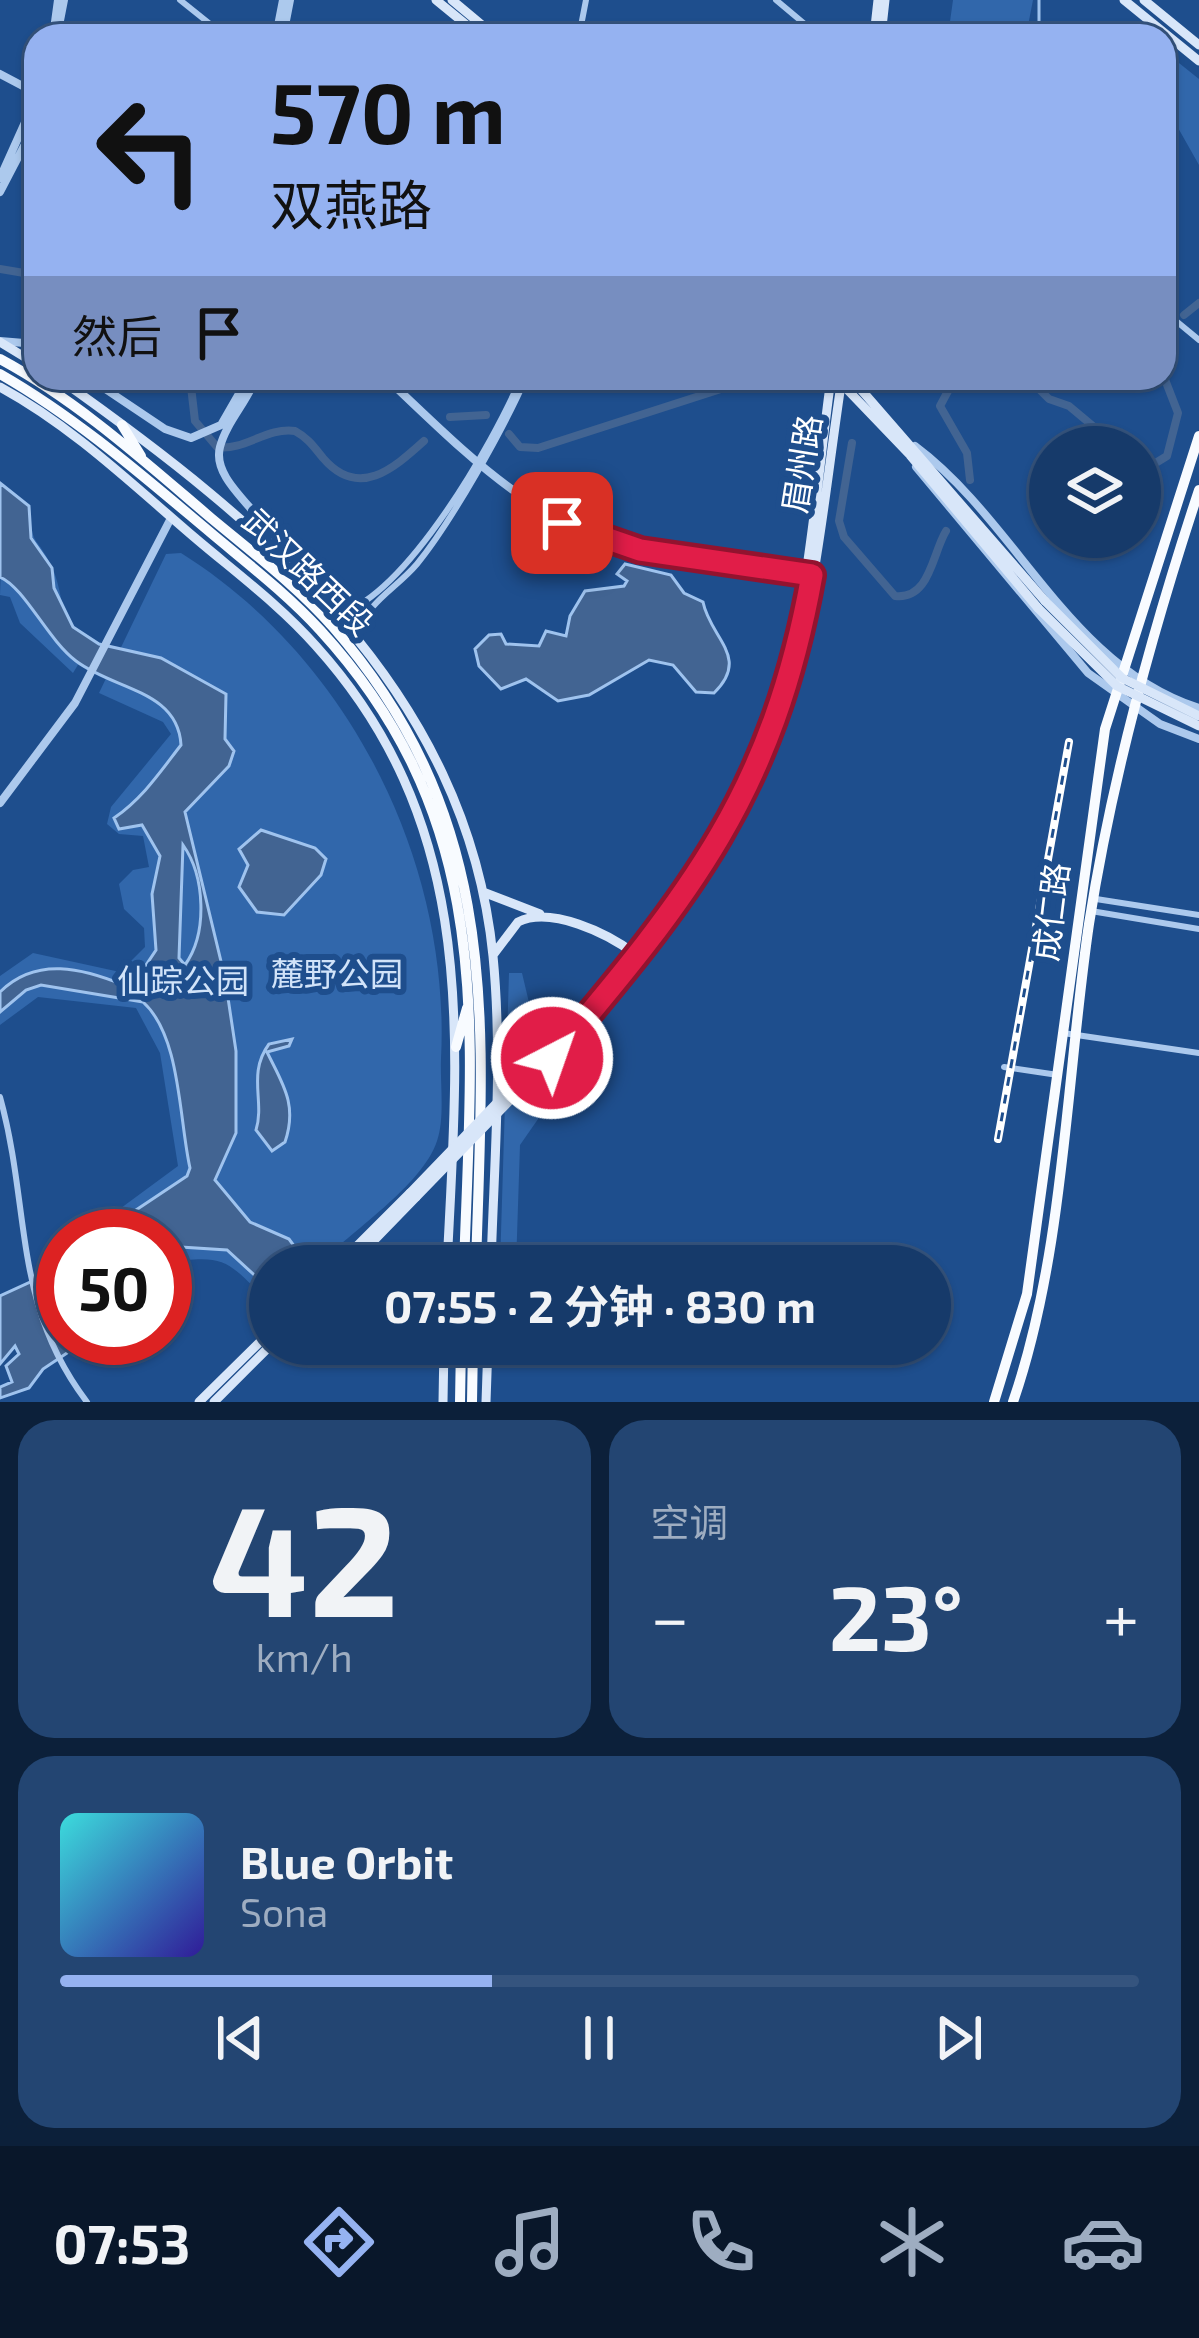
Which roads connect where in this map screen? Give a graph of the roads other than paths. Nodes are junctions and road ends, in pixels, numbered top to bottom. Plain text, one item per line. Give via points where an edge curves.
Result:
1 (180, 0) edge
2 (436, 0) edge
3 (452, 0) edge
4 (776, 0) edge
5 (1124, 0) edge
6 (1144, 0) edge
7 (209, 24) edge
8 (465, 24) edge
9 (481, 24) edge
10 (805, 24) edge
11 (1154, 24) edge
12 (1173, 24) edge
13 (24, 123) edge
14 (24, 146) edge
15 (0, 178) edge
16 (0, 192) edge
17 (0, 381) edge
18 (50, 390) edge
19 (74, 390) edge
20 (107, 390) edge
21 (245, 390) edge
22 (246, 390) edge
23 (399, 390) edge
24 (516, 390) edge
25 (838, 390) edge
26 (851, 390) edge
27 (122, 425) junction
28 (1199, 436) edge
29 (912, 451) junction
30 (476, 462) junction
31 (146, 464) junction
32 (1199, 490) edge
33 (172, 518) junction
34 (286, 561) junction
35 (809, 573) junction
36 (1041, 604) junction
37 (341, 614) junction
38 (358, 635) junction
39 (1121, 664) junction
40 (1142, 679) junction
41 (1113, 694) junction
42 (1132, 707) junction
43 (1199, 711) edge
44 (1199, 726) edge
45 (1199, 739) edge
46 (0, 802) edge
47 (482, 892) junction
48 (1093, 905) junction
49 (1199, 915) edge
50 (544, 916) junction
51 (1199, 929) edge
52 (634, 954) junction
53 (493, 955) junction
54 (471, 994) junction
55 (1070, 1034) junction
56 (456, 1046) junction
57 (1199, 1053) edge
58 (1004, 1067) dead end
59 (1058, 1075) junction
60 (0, 1096) edge
61 (413, 1195) junction
62 (359, 1245) edge
63 (369, 1245) edge
64 (448, 1245) edge
65 (465, 1245) edge
66 (476, 1245) edge
67 (492, 1245) edge
68 (249, 1353) edge
69 (251, 1365) edge
70 (443, 1365) edge
71 (461, 1365) edge
72 (473, 1365) edge
73 (487, 1365) edge
74 (87, 1402) edge
75 (199, 1402) edge
76 (214, 1402) edge
77 (442, 1402) edge
78 (460, 1402) edge
79 (472, 1402) edge
80 (486, 1402) edge
81 (994, 1402) edge
82 (1012, 1402) edge

1 - 7 street
2 - 8 main road
3 - 9 main road
4 - 10 street
5 - 11 main road
6 - 12 main road
13 - 15 street
14 - 16 street
17 - 33 main road
17 - 54 highway, 武汉路西段 via 55,407 282,593 352,667 428,802 453,876
18 - 31 highway, 武汉路西段
19 - 27 main road
20 - 21 street via 165,429 197,437 210,434
22 - 34 street via 218,454 225,479 271,525
23 - 30 street
24 - 30 street
25 - 35 main road, 眉州路
26 - 29 main road
27 - 31 highway
27 - 34 main road
28 - 39 highway, 成仁路
29 - 36 main road
29 - 39 street via 944,468
29 - 41 street via 923,480
30 - 35 street via 532,507 604,540
30 - 37 street via 415,558
30 - 38 street via 415,567 367,610
31 - 66 highway, 武汉路西段 via 330,624 390,703 440,798 480,969
32 - 40 highway, 成仁路
33 - 46 street via 75,703
33 - 56 main road via 317,646 379,734 446,904
34 - 37 main road
35 - 52 main road, 眉州路 via 766,729 718,830
36 - 43 main road, bridge via 1122,678
36 - 44 main road, bridge via 1117,686
37 - 38 main road
38 - 47 main road via 430,742
39 - 40 street
39 - 41 highway, 成仁路
40 - 42 highway, 成仁路
40 - 43 street
41 - 42 street
41 - 55 highway, 成仁路
42 - 45 street
42 - 48 highway, 成仁路
47 - 50 main road
47 - 53 main road
48 - 49 street
48 - 51 street
48 - 55 highway, 成仁路
50 - 52 main road
50 - 53 main road via 518,922
52 - 61 main road, bridge
53 - 67 main road
54 - 56 highway
54 - 65 highway, 武汉路西段
55 - 57 street
55 - 59 highway, 成仁路
55 - 82 highway, 成仁路 via 1035,1335
56 - 64 main road
58 - 59 street
59 - 81 highway, 成仁路 via 1028,1294
60 - 74 street via 40,1323
61 - 62 main road
61 - 63 main road
68 - 75 main road
69 - 76 main road
70 - 77 main road
71 - 78 highway
72 - 79 highway
73 - 80 main road

